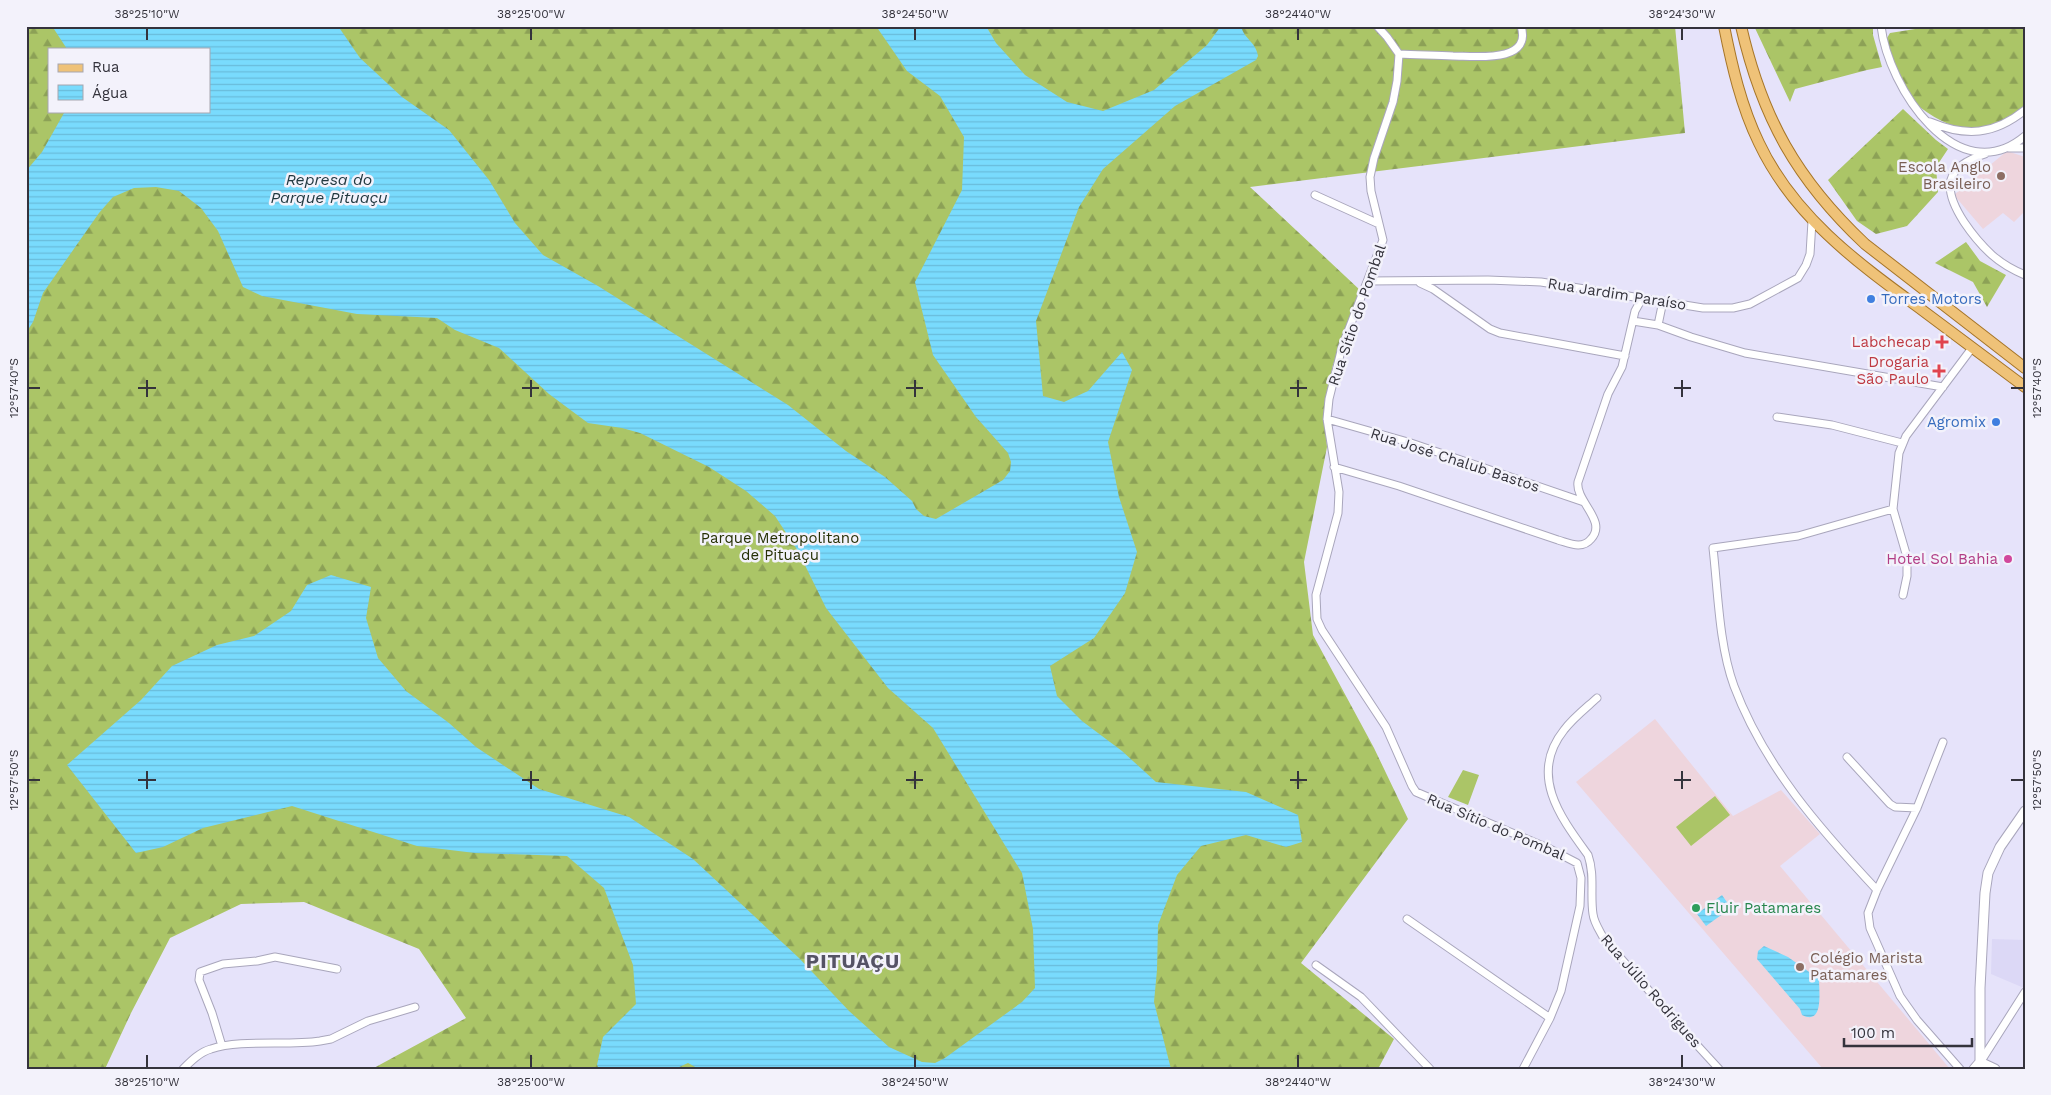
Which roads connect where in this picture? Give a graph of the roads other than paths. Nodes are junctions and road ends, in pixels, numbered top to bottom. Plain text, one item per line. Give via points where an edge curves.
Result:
1 (1377, 26) edge
2 (1521, 26) edge
3 (1724, 26) edge
4 (1742, 26) edge
5 (1881, 26) edge
6 (1399, 54) junction
7 (2025, 110) edge
8 (2016, 117) junction
9 (2025, 119) edge
10 (1927, 120) junction
11 (1964, 132) junction
12 (2025, 136) edge
13 (1961, 148) junction
14 (2025, 148) edge
15 (2006, 149) junction
16 (1989, 153) junction
17 (1315, 195) dead end
18 (1812, 221) junction
19 (1379, 224) junction
20 (2025, 276) edge
21 (1368, 281) junction
22 (1418, 282) junction
23 (1646, 300) junction
24 (1663, 301) junction
25 (1633, 321) junction
26 (1658, 325) junction
27 (1972, 348) junction
28 (1625, 356) junction
29 (2025, 368) edge
30 (1943, 387) junction
31 (2025, 387) edge
32 (1777, 417) dead end
33 (1326, 419) junction
34 (1902, 443) junction
35 (1334, 467) junction
36 (1584, 502) junction
37 (1893, 509) junction
38 (1903, 594) dead end
39 (1597, 698) dead end
40 (1943, 742) dead end
41 (1847, 757) dead end
42 (1916, 808) junction
43 (2025, 812) edge
44 (1877, 890) junction
45 (1406, 919) dead end
46 (1316, 965) dead end
47 (337, 969) dead end
48 (2025, 992) edge
49 (415, 1007) dead end
50 (1550, 1018) junction
51 (222, 1046) junction
52 (1977, 1065) edge
53 (183, 1069) edge
54 (1430, 1069) edge
55 (1523, 1069) edge
56 (1719, 1069) edge
57 (1960, 1069) edge
58 (1995, 1069) edge

1 - 6 street
2 - 6 street via 1520,44 1515,50 1498,56
3 - 18 main road via 1737,87 1758,143 1784,185
4 - 29 main road via 1767,112 1794,162 1822,199 1865,244
5 - 10 street via 1889,58 1902,88
6 - 19 street, Rua Sítio do Pombal via 1393,102 1370,177
7 - 8 street
8 - 9 street
8 - 11 street via 1995,128
10 - 11 street
10 - 13 street via 1940,134
11 - 13 street via 1959,139
12 - 15 street
13 - 16 street
14 - 15 street
15 - 16 street
16 - 20 street via 1960,166 1950,182 1951,198 1983,246
17 - 19 street
18 - 24 street, Rua Jardim Paraíso via 1806,265 1798,278 1781,289 1750,304 1733,308 1703,308
18 - 27 main road via 1883,281
19 - 21 street, Rua Sítio do Pombal via 1383,240
21 - 22 street, Rua Jardim Paraíso
21 - 33 street, Rua Sítio do Pombal via 1336,365
22 - 23 street, Rua Jardim Paraíso via 1541,282
22 - 28 street via 1500,333
23 - 24 street, Rua Jardim Paraíso
23 - 25 street via 1637,305
24 - 26 street
25 - 26 street
25 - 28 street
26 - 30 street via 1745,353
27 - 30 street
27 - 31 main road
28 - 36 street via 1608,394 1578,482 1577,488
30 - 34 street
32 - 34 street via 1832,425
33 - 35 street, Rua Sítio do Pombal
33 - 36 street, Rua José Chalub Bastos via 1408,442
34 - 37 street
35 - 36 street via 1578,546 1590,541 1595,534 1594,519
35 - 50 street, Rua Sítio do Pombal via 1339,492 1338,513 1316,595 1317,619 1386,727 1412,786 1424,796 1571,859 1580,870 1578,919 1562,991
37 - 38 street via 1907,557
37 - 44 street via 1798,536 1713,548 1727,659 1745,711 1784,781 1834,845
39 - 56 street, Rua Júlio Rodrigues via 1563,730 1555,743 1548,774 1553,801 1588,855 1593,915 1604,939
40 - 42 street
41 - 42 street via 1890,804
42 - 44 street
43 - 52 street via 2000,847 1988,873
44 - 57 street via 1868,920 1887,968 1900,996 1917,1020
45 - 50 street
46 - 54 street via 1361,997
47 - 51 street via 275,957 223,964 200,972 198,980
48 - 52 street
49 - 51 street via 368,1021 331,1039
50 - 55 street, Rua Sítio do Pombal
51 - 53 street via 203,1052
52 - 58 street

